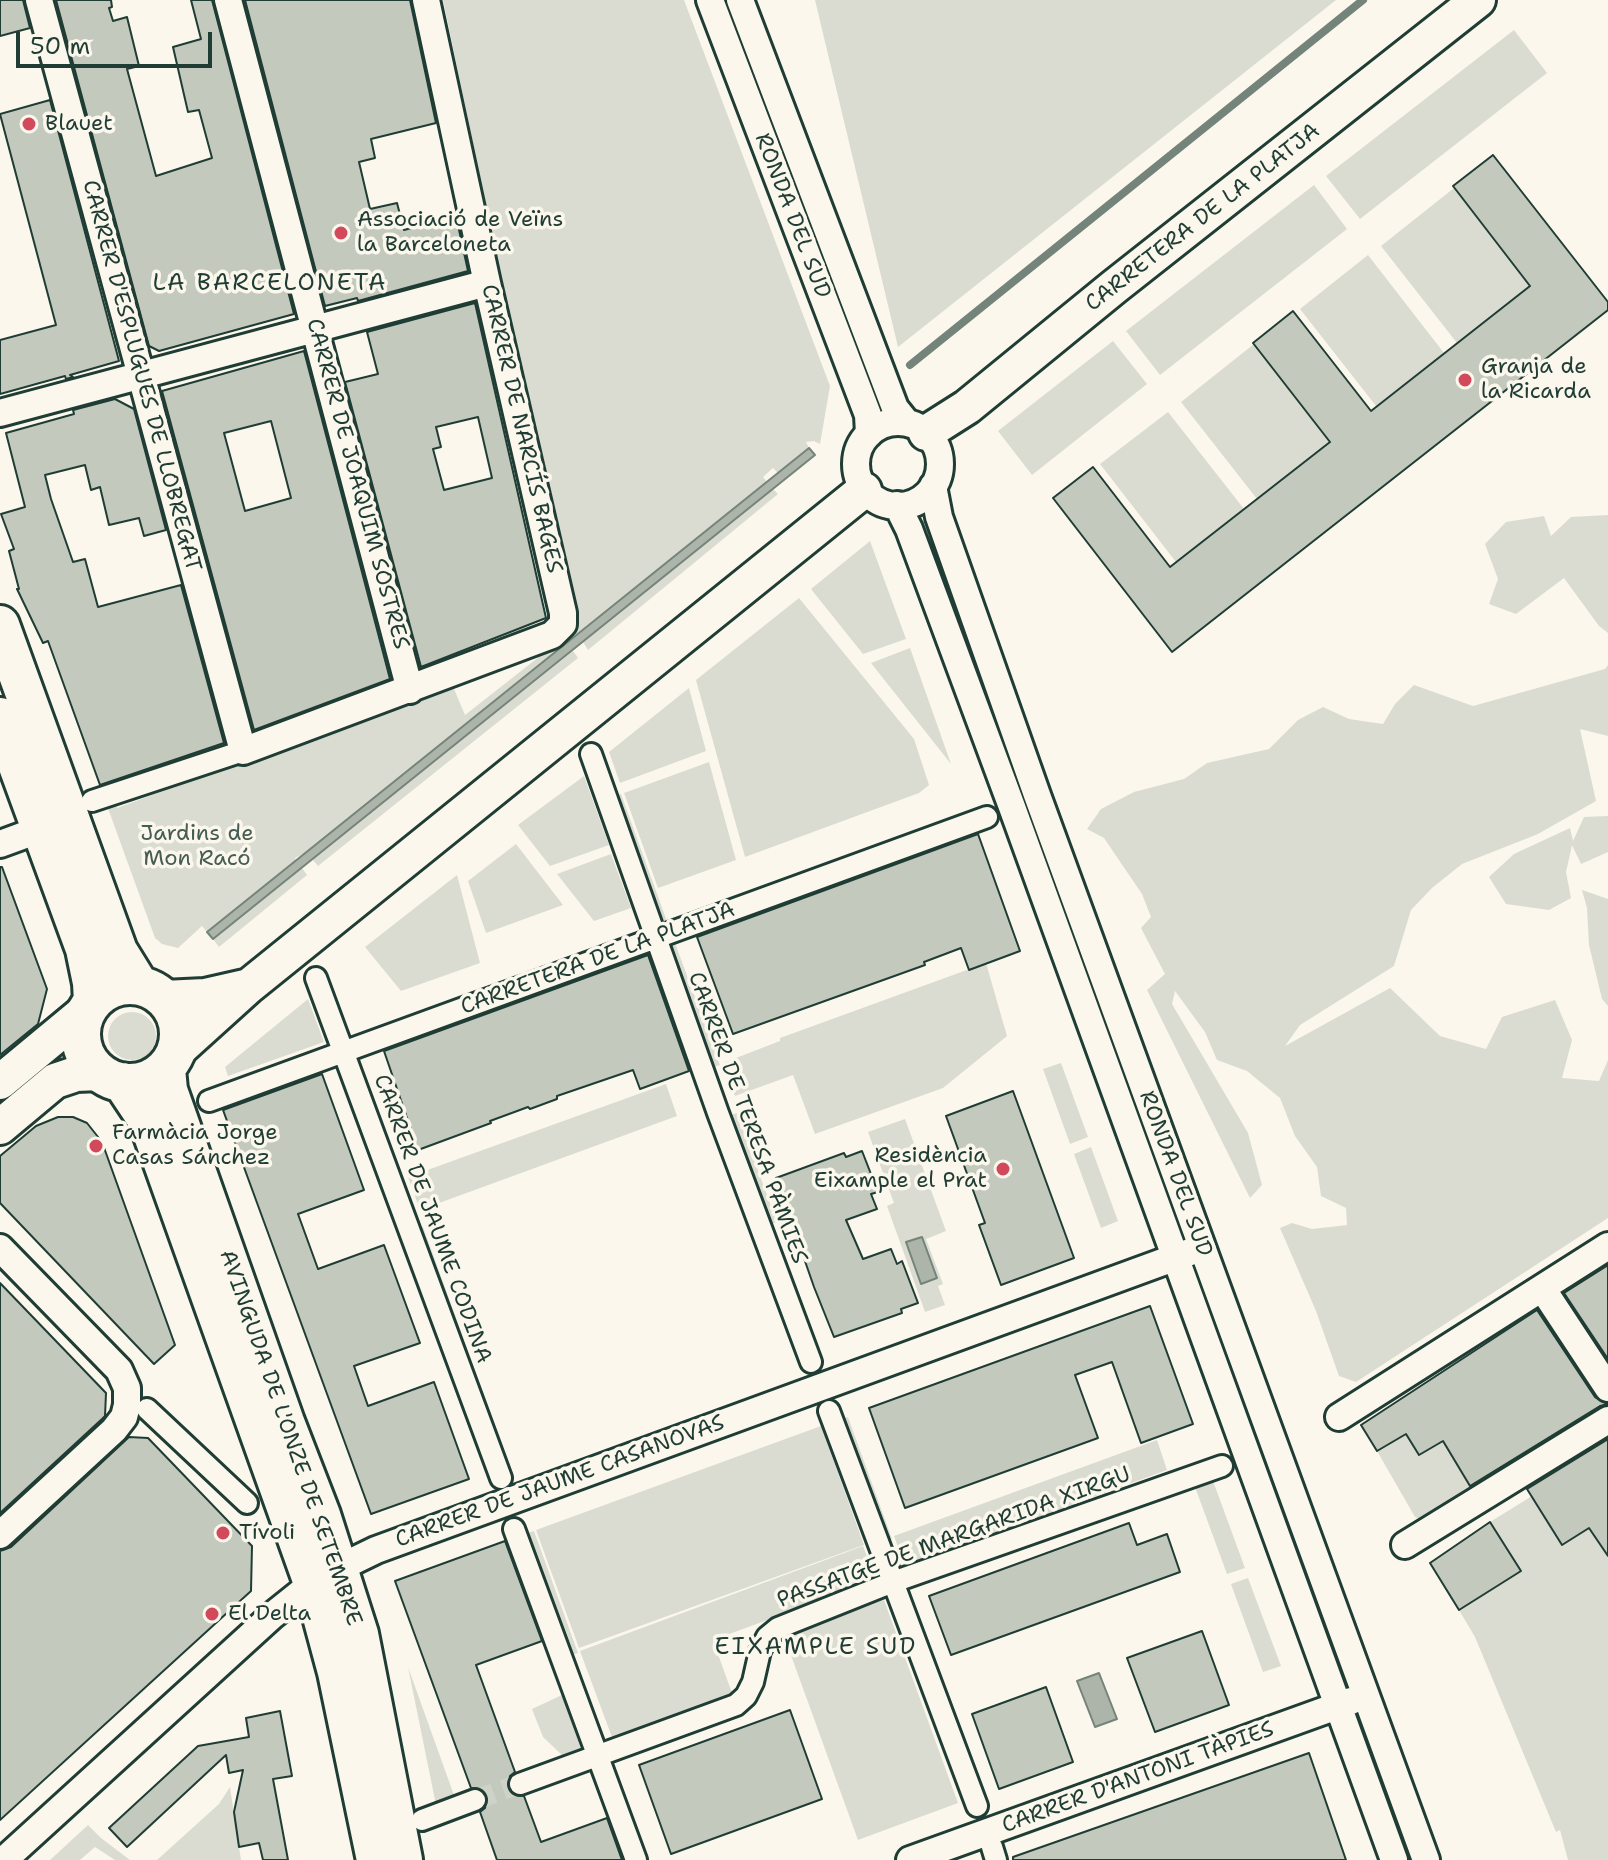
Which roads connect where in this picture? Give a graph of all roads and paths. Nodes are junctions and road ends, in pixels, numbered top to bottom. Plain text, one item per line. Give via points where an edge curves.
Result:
1 (39, 0) edge
2 (228, 0) edge
3 (426, 0) edge
4 (710, 0) edge
5 (740, 0) edge
6 (1478, 0) edge
7 (487, 283) junction
8 (316, 329) junction
9 (140, 376) junction
10 (0, 413) edge
11 (916, 428) junction
12 (869, 434) junction
13 (933, 486) junction
14 (864, 490) junction
15 (897, 505) junction
16 (0, 625) edge
17 (410, 690) junction
18 (0, 717) edge
19 (243, 751) junction
20 (591, 754) dead end
21 (92, 801) dead end
22 (987, 817) dead end
23 (41, 829) junction
24 (0, 844) edge
25 (656, 938) junction
26 (316, 978) dead end
27 (249, 986) junction
28 (152, 992) junction
29 (90, 1006) junction
30 (344, 1052) junction
31 (171, 1061) junction
32 (111, 1078) junction
33 (0, 1082) edge
34 (209, 1101) dead end
35 (0, 1127) edge
36 (1608, 1246) edge
37 (0, 1248) edge
38 (1201, 1248) junction
39 (1174, 1257) junction
40 (1542, 1288) junction
41 (811, 1362) dead end
42 (1608, 1388) edge
43 (137, 1404) junction
44 (829, 1411) dead end
45 (1339, 1417) dead end
46 (1608, 1420) edge
47 (1222, 1466) dead end
48 (501, 1478) dead end
49 (247, 1503) dead end
50 (514, 1529) dead end
51 (0, 1535) edge
52 (1405, 1545) dead end
53 (326, 1576) junction
54 (893, 1582) junction
55 (1366, 1695) junction
56 (1337, 1706) junction
57 (598, 1756) junction
58 (520, 1784) tunnel mouth
59 (475, 1800) tunnel mouth
60 (977, 1806) dead end
61 (422, 1820) dead end
62 (14, 1856) edge
63 (376, 1860) edge
64 (403, 1860) edge
65 (636, 1860) edge
66 (910, 1860) edge
67 (1394, 1860) edge
68 (1426, 1860) edge

1 - 9 street, CARRER D'ESPLUGUES DE LLOBREGAT
2 - 8 street, CARRER DE JOAQUIM SOSTRES
3 - 7 street, CARRER DE NARCÍS BAGES
4 - 12 street, RONDA DEL SUD via 868,415
5 - 11 street, RONDA DEL SUD via 895,408
6 - 11 street, CARRETERA DE LA PLATJA via 967,407
7 - 8 street
7 - 17 street, CARRER DE NARCÍS BAGES via 563,624 552,635
8 - 9 street
8 - 17 street, CARRER DE JOAQUIM SOSTRES
9 - 10 street
9 - 19 street, CARRER D'ESPLUGUES DE LLOBREGAT
11 - 12 street via 887,423
11 - 13 street via 935,444 939,457
12 - 14 street via 856,465
13 - 15 street via 917,501
13 - 38 street, RONDA DEL SUD via 959,576
14 - 15 street
14 - 27 street
15 - 39 street, RONDA DEL SUD
16 - 28 main road via 118,951
17 - 19 street
18 - 23 main road
19 - 21 street
20 - 25 street, CARRER DE TERESA PÀMIES
22 - 25 street, CARRETERA DE LA PLATJA
23 - 24 street
23 - 29 main road via 85,949 92,983
25 - 30 street, CARRETERA DE LA PLATJA
25 - 41 street, CARRER DE TERESA PÀMIES
26 - 30 street, CARRER DE JAUME CODINA
27 - 28 street via 205,996
27 - 31 street
28 - 29 main road via 115,987
28 - 31 main road via 178,1022
29 - 32 main road via 82,1022 83,1050 90,1063
29 - 33 street
30 - 34 street, CARRETERA DE LA PLATJA
30 - 48 street, CARRER DE JAUME CODINA
31 - 32 main road via 137,1083
31 - 53 main road, AVINGUDA DE L'ONZE DE SETEMBRE via 168,1090
32 - 35 street via 76,1074 55,1081
32 - 53 main road, AVINGUDA DE L'ONZE DE SETEMBRE via 148,1121
36 - 40 street
37 - 43 street via 119,1370
38 - 39 street, CARRER DE JAUME CASANOVAS
38 - 55 street, RONDA DEL SUD
39 - 53 street, CARRER DE JAUME CASANOVAS via 376,1550
39 - 56 street, RONDA DEL SUD
40 - 42 street
40 - 45 street
43 - 49 street
43 - 51 street
44 - 54 street
46 - 52 street
47 - 54 street, PASSATGE DE MARGARIDA XIRGU
50 - 57 street
53 - 62 street, CARRER DE JAUME CASANOVAS via 273,1615
53 - 63 main road, AVINGUDA DE L'ONZE DE SETEMBRE via 337,1672
53 - 64 main road, AVINGUDA DE L'ONZE DE SETEMBRE via 365,1661
54 - 57 street, PASSATGE DE MARGARIDA XIRGU via 778,1628 767,1637 753,1682 736,1705
54 - 60 street
55 - 56 street, CARRER D'ANTONI TÀPIES
55 - 68 street, RONDA DEL SUD
56 - 66 street, CARRER D'ANTONI TÀPIES
56 - 67 street, RONDA DEL SUD
57 - 58 street, PASSATGE DE MARGARIDA XIRGU
57 - 65 street
59 - 61 street

